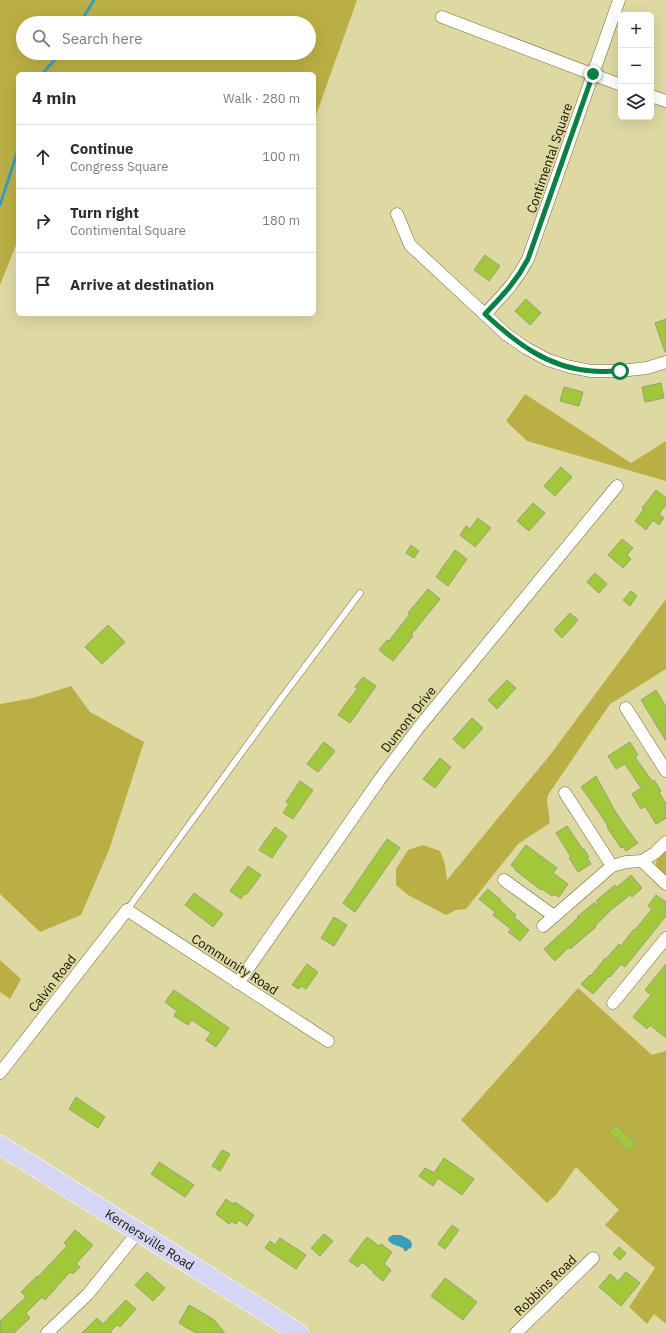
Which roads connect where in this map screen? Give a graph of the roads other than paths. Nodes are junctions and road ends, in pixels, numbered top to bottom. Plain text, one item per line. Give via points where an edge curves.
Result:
1 (618, 0) edge
2 (442, 17) dead end
3 (593, 74) junction
4 (618, 84) edge
5 (654, 97) edge
6 (666, 101) edge
7 (397, 214) dead end
8 (485, 314) junction
9 (666, 362) edge
10 (617, 486) dead end
11 (360, 593) dead end
12 (626, 708) dead end
13 (666, 772) edge
14 (565, 793) dead end
15 (666, 842) edge
16 (642, 861) junction
17 (612, 866) junction
18 (504, 880) dead end
19 (666, 884) edge
20 (127, 910) junction
21 (554, 916) junction
22 (543, 926) dead end
23 (666, 938) edge
24 (238, 983) junction
25 (614, 1003) dead end
26 (328, 1041) dead end
27 (0, 1073) edge
28 (0, 1145) edge
29 (138, 1232) junction
30 (593, 1258) dead end
31 (47, 1333) edge
32 (299, 1333) edge
33 (516, 1333) edge

1 - 3 street, Contimental Square
2 - 3 street
3 - 4 street
3 - 8 street, Contimental Square via 528,259 519,276
5 - 6 street
7 - 8 street via 410,245
8 - 9 street via 507,335 526,348 548,360 570,367 591,371 620,371 647,368
10 - 24 street, Dumont Drive via 419,727
11 - 20 lane
12 - 13 street
14 - 17 street
15 - 16 street
16 - 17 street
16 - 19 street
17 - 21 street
18 - 21 street
20 - 24 street, Community Road
20 - 27 street, Calvin Road
21 - 22 street
23 - 25 street
24 - 26 street, Community Road
28 - 29 main road, Kernersville Road
29 - 31 street via 88,1294
29 - 32 main road, Kernersville Road
30 - 33 street, Robbins Road

